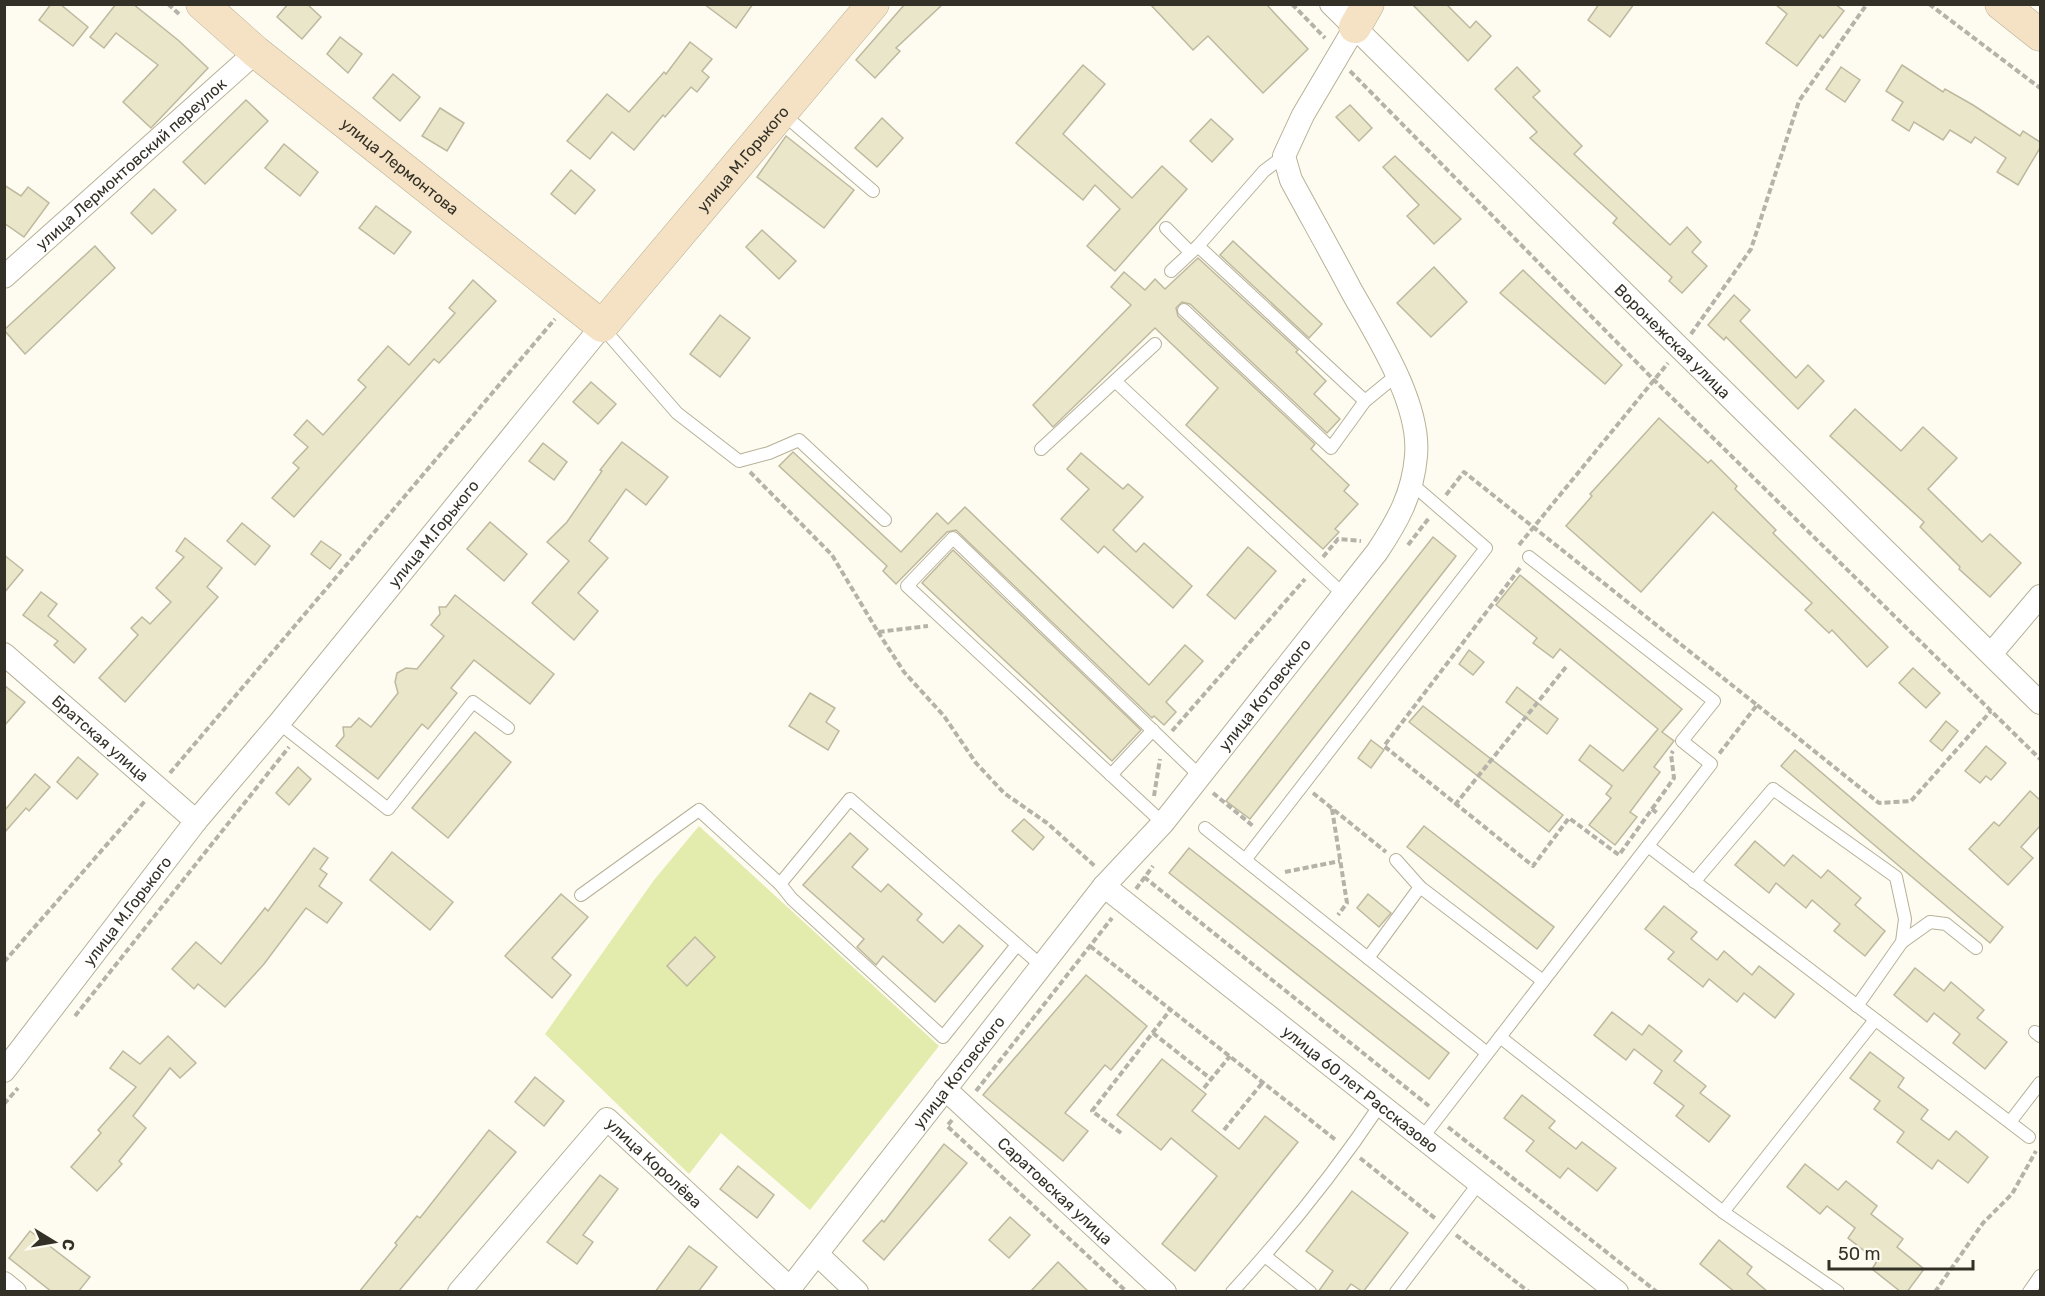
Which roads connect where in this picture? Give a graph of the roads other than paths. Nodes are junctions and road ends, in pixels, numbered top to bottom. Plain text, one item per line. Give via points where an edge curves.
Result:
1 (202, 4) edge
2 (873, 4) edge
3 (1331, 4) edge
4 (2001, 4) edge
5 (1361, 16) edge
6 (2040, 34) edge
7 (256, 52) junction
8 (782, 113) junction
9 (1284, 156) junction
10 (873, 191) dead end
11 (1166, 228) dead end
12 (1194, 249) junction
13 (1171, 271) dead end
14 (4, 277) edge
15 (1184, 310) dead end
16 (602, 326) junction
17 (1155, 344) dead end
18 (1398, 374) junction
19 (1115, 381) junction
20 (1365, 401) junction
21 (1041, 449) dead end
22 (1412, 484) junction
23 (885, 520) dead end
24 (1529, 557) road end
25 (1343, 594) junction
26 (2040, 596) edge
27 (4, 654) edge
28 (1991, 654) junction
29 (2040, 703) edge
30 (279, 723) junction
31 (508, 728) dead end
32 (1153, 730) junction
33 (1111, 775) junction
34 (1211, 784) junction
35 (1157, 818) junction
36 (195, 821) junction
37 (1205, 828) dead end
38 (1648, 846) junction
39 (1245, 860) junction
40 (1396, 860) road end
41 (1694, 882) junction
42 (1107, 883) junction
43 (780, 884) junction
44 (1420, 887) junction
45 (581, 895) dead end
46 (1902, 942) junction
47 (1017, 945) junction
48 (1976, 948) dead end
49 (1368, 958) junction
50 (1043, 967) junction
51 (1543, 981) junction
52 (1857, 1006) junction
53 (1875, 1020) junction
54 (1500, 1037) junction
55 (1487, 1053) junction
56 (4, 1071) edge
57 (2040, 1083) edge
58 (945, 1089) junction
59 (1380, 1105) junction
60 (2010, 1122) junction
61 (2029, 1137) dead end
62 (1422, 1138) junction
63 (1479, 1183) junction
64 (1724, 1212) junction
65 (817, 1254) junction
66 (1265, 1256) junction
67 (2040, 1276) edge
68 (4, 1283) edge
69 (1403, 1289) edge
70 (789, 1290) edge
71 (15, 1292) edge
72 (459, 1292) edge
73 (857, 1292) edge
74 (1165, 1292) edge
75 (1232, 1292) edge
76 (1310, 1292) edge
77 (1617, 1292) edge
78 (1838, 1292) edge
79 (2028, 1292) edge

1 - 7 street, улица Лермонтова
2 - 8 street, улица М.Горького
3 - 5 street, Воронежская улица
4 - 6 street
5 - 9 street via 1303,115
5 - 28 street, Воронежская улица via 1682,347
7 - 14 street, улица Лермонтовский переулок
7 - 16 street, улица Лермонтова
8 - 10 lane
8 - 16 street, улица М.Горького
9 - 12 lane via 1264,171
9 - 18 street, улица Котовского via 1291,180
11 - 12 lane
12 - 13 lane
12 - 20 lane
15 - 20 lane via 1331,448
16 - 23 lane via 676,413 739,460 799,440
16 - 30 street, улица М.Горького
17 - 19 lane
18 - 20 lane
18 - 22 street, улица Котовского via 1417,454
19 - 21 lane
19 - 25 lane
22 - 25 street, улица Котовского via 1402,515
22 - 39 lane via 1486,548
24 - 38 lane via 1714,701 1682,741 1711,764
25 - 34 street, улица Котовского
26 - 28 street
27 - 36 street, Братская улица
28 - 29 street, Воронежская улица
30 - 31 lane via 388,809 473,702
30 - 36 street, улица М.Горького
32 - 33 lane
32 - 33 lane via 953,538 908,586
32 - 34 lane
33 - 35 lane
34 - 35 street, улица Котовского
35 - 42 street, улица Котовского
36 - 56 street, улица М.Горького
37 - 39 lane
38 - 41 lane
38 - 51 lane
39 - 49 lane
40 - 44 lane
41 - 46 lane via 1773,789 1896,878 1905,919
41 - 52 lane
42 - 50 street, улица Котовского
42 - 59 street, улица 60 лет Рассказово via 1125,902
43 - 45 lane via 699,810
43 - 47 lane via 850,799
43 - 47 lane via 943,1037
44 - 49 lane
44 - 51 lane
46 - 48 lane via 1930,922 1946,924
46 - 52 lane
47 - 50 lane
49 - 55 lane
50 - 58 street, улица Котовского
51 - 54 lane
52 - 53 lane
53 - 60 lane
53 - 64 lane
54 - 55 lane
54 - 64 lane
55 - 62 lane
57 - 60 lane
58 - 65 street, улица Котовского
58 - 74 street, Саратовская улица
59 - 62 street, улица 60 лет Рассказово
59 - 66 lane via 1350,1151
60 - 61 lane
62 - 63 street, улица 60 лет Рассказово
63 - 69 lane
63 - 77 street, улица 60 лет Рассказово
64 - 78 lane
65 - 70 street, улица Котовского
65 - 73 street
66 - 75 lane
66 - 76 lane
67 - 79 lane
68 - 71 street
70 - 72 street, улица Королёва via 607,1119

